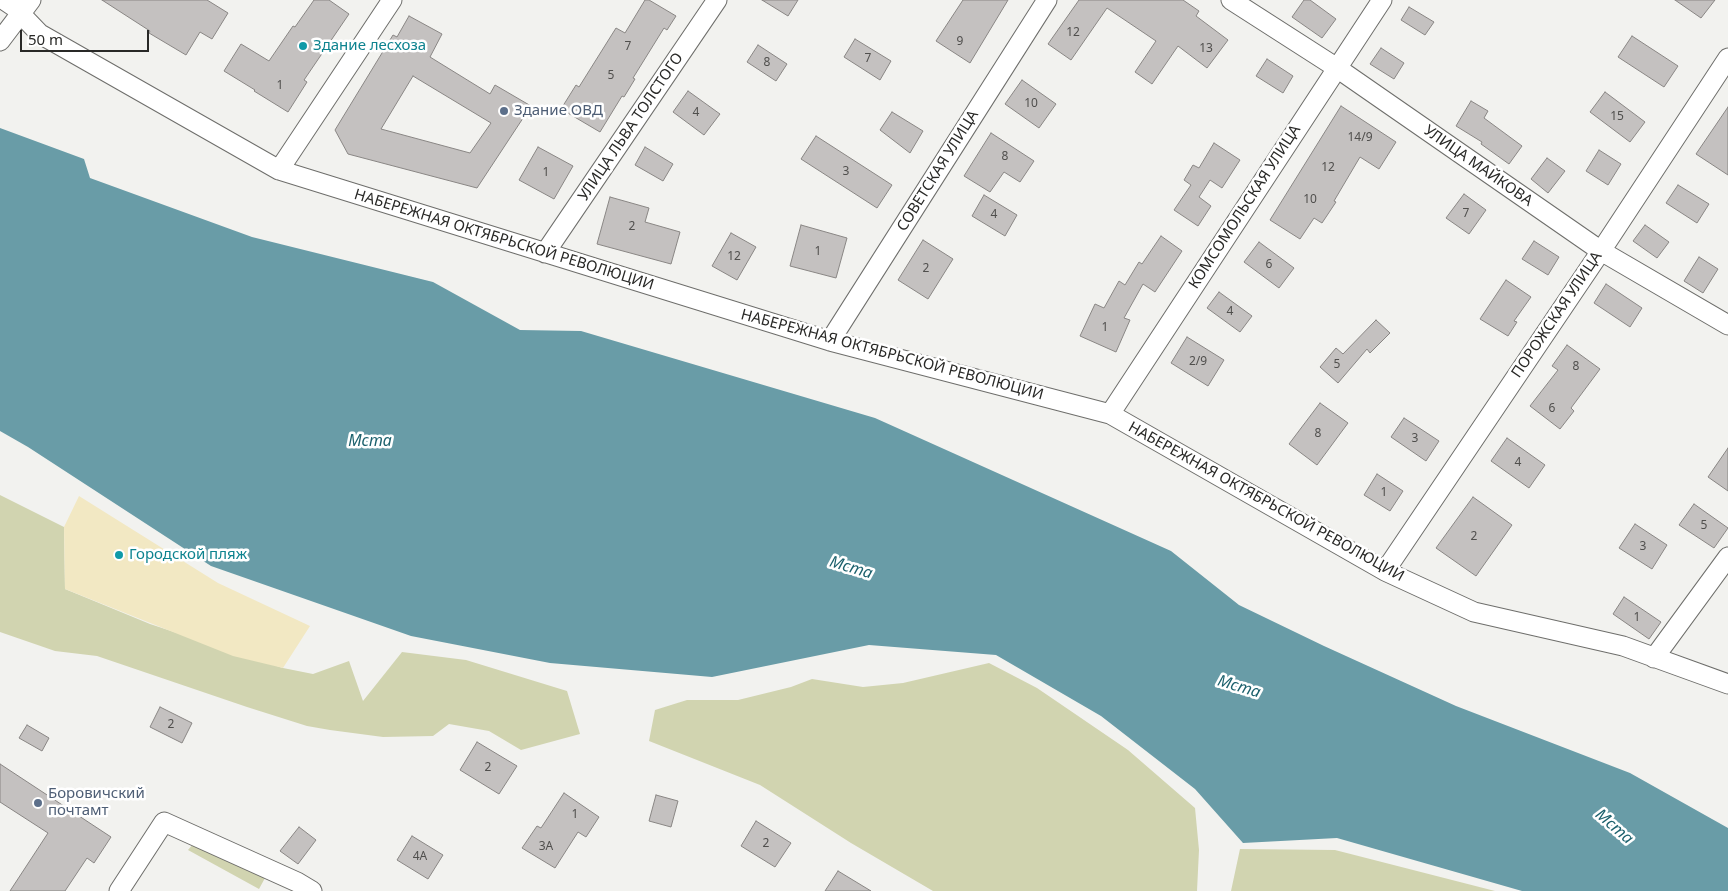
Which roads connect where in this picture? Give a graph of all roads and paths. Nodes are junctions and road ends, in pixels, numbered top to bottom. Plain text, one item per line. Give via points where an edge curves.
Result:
1 (4, 0) edge
2 (392, 0) edge
3 (717, 0) edge
4 (1047, 0) edge
5 (1231, 0) edge
6 (1382, 0) edge
7 (26, 8) edge
8 (0, 41) edge
9 (1728, 58) edge
10 (1336, 68) junction
11 (279, 170) junction
12 (1601, 251) junction
13 (545, 253) junction
14 (1728, 325) edge
15 (830, 341) junction
16 (1110, 414) junction
17 (1728, 557) edge
18 (1385, 571) junction
19 (1654, 658) junction
20 (1728, 684) edge
21 (119, 891) edge
22 (312, 891) edge

1 - 7 street, НАБЕРЕЖНАЯ ОКТЯБРЬСКОЙ РЕВОЛЮЦИИ via 13,6
2 - 11 street
3 - 13 street, УЛИЦА ЛЬВА ТОЛСТОГО
4 - 15 street, СОВЕТСКАЯ УЛИЦА
5 - 10 street, УЛИЦА МАЙКОВА
6 - 10 street, КОМСОМОЛЬСКАЯ УЛИЦА
7 - 8 street
7 - 11 street, НАБЕРЕЖНАЯ ОКТЯБРЬСКОЙ РЕВОЛЮЦИИ via 40,34
9 - 12 street, ПОРОЖСКАЯ УЛИЦА
10 - 12 street, УЛИЦА МАЙКОВА
10 - 16 street, КОМСОМОЛЬСКАЯ УЛИЦА
11 - 13 street, НАБЕРЕЖНАЯ ОКТЯБРЬСКОЙ РЕВОЛЮЦИИ
12 - 14 street, УЛИЦА МАЙКОВА
12 - 18 street, ПОРОЖСКАЯ УЛИЦА
13 - 15 street, НАБЕРЕЖНАЯ ОКТЯБРЬСКОЙ РЕВОЛЮЦИИ
15 - 16 street, НАБЕРЕЖНАЯ ОКТЯБРЬСКОЙ РЕВОЛЮЦИИ
16 - 18 street, НАБЕРЕЖНАЯ ОКТЯБРЬСКОЙ РЕВОЛЮЦИИ
17 - 19 street
18 - 19 street, НАБЕРЕЖНАЯ ОКТЯБРЬСКОЙ РЕВОЛЮЦИИ via 1474,612 1623,646
19 - 20 street, НАБЕРЕЖНАЯ ОКТЯБРЬСКОЙ РЕВОЛЮЦИИ
21 - 22 street via 164,822

